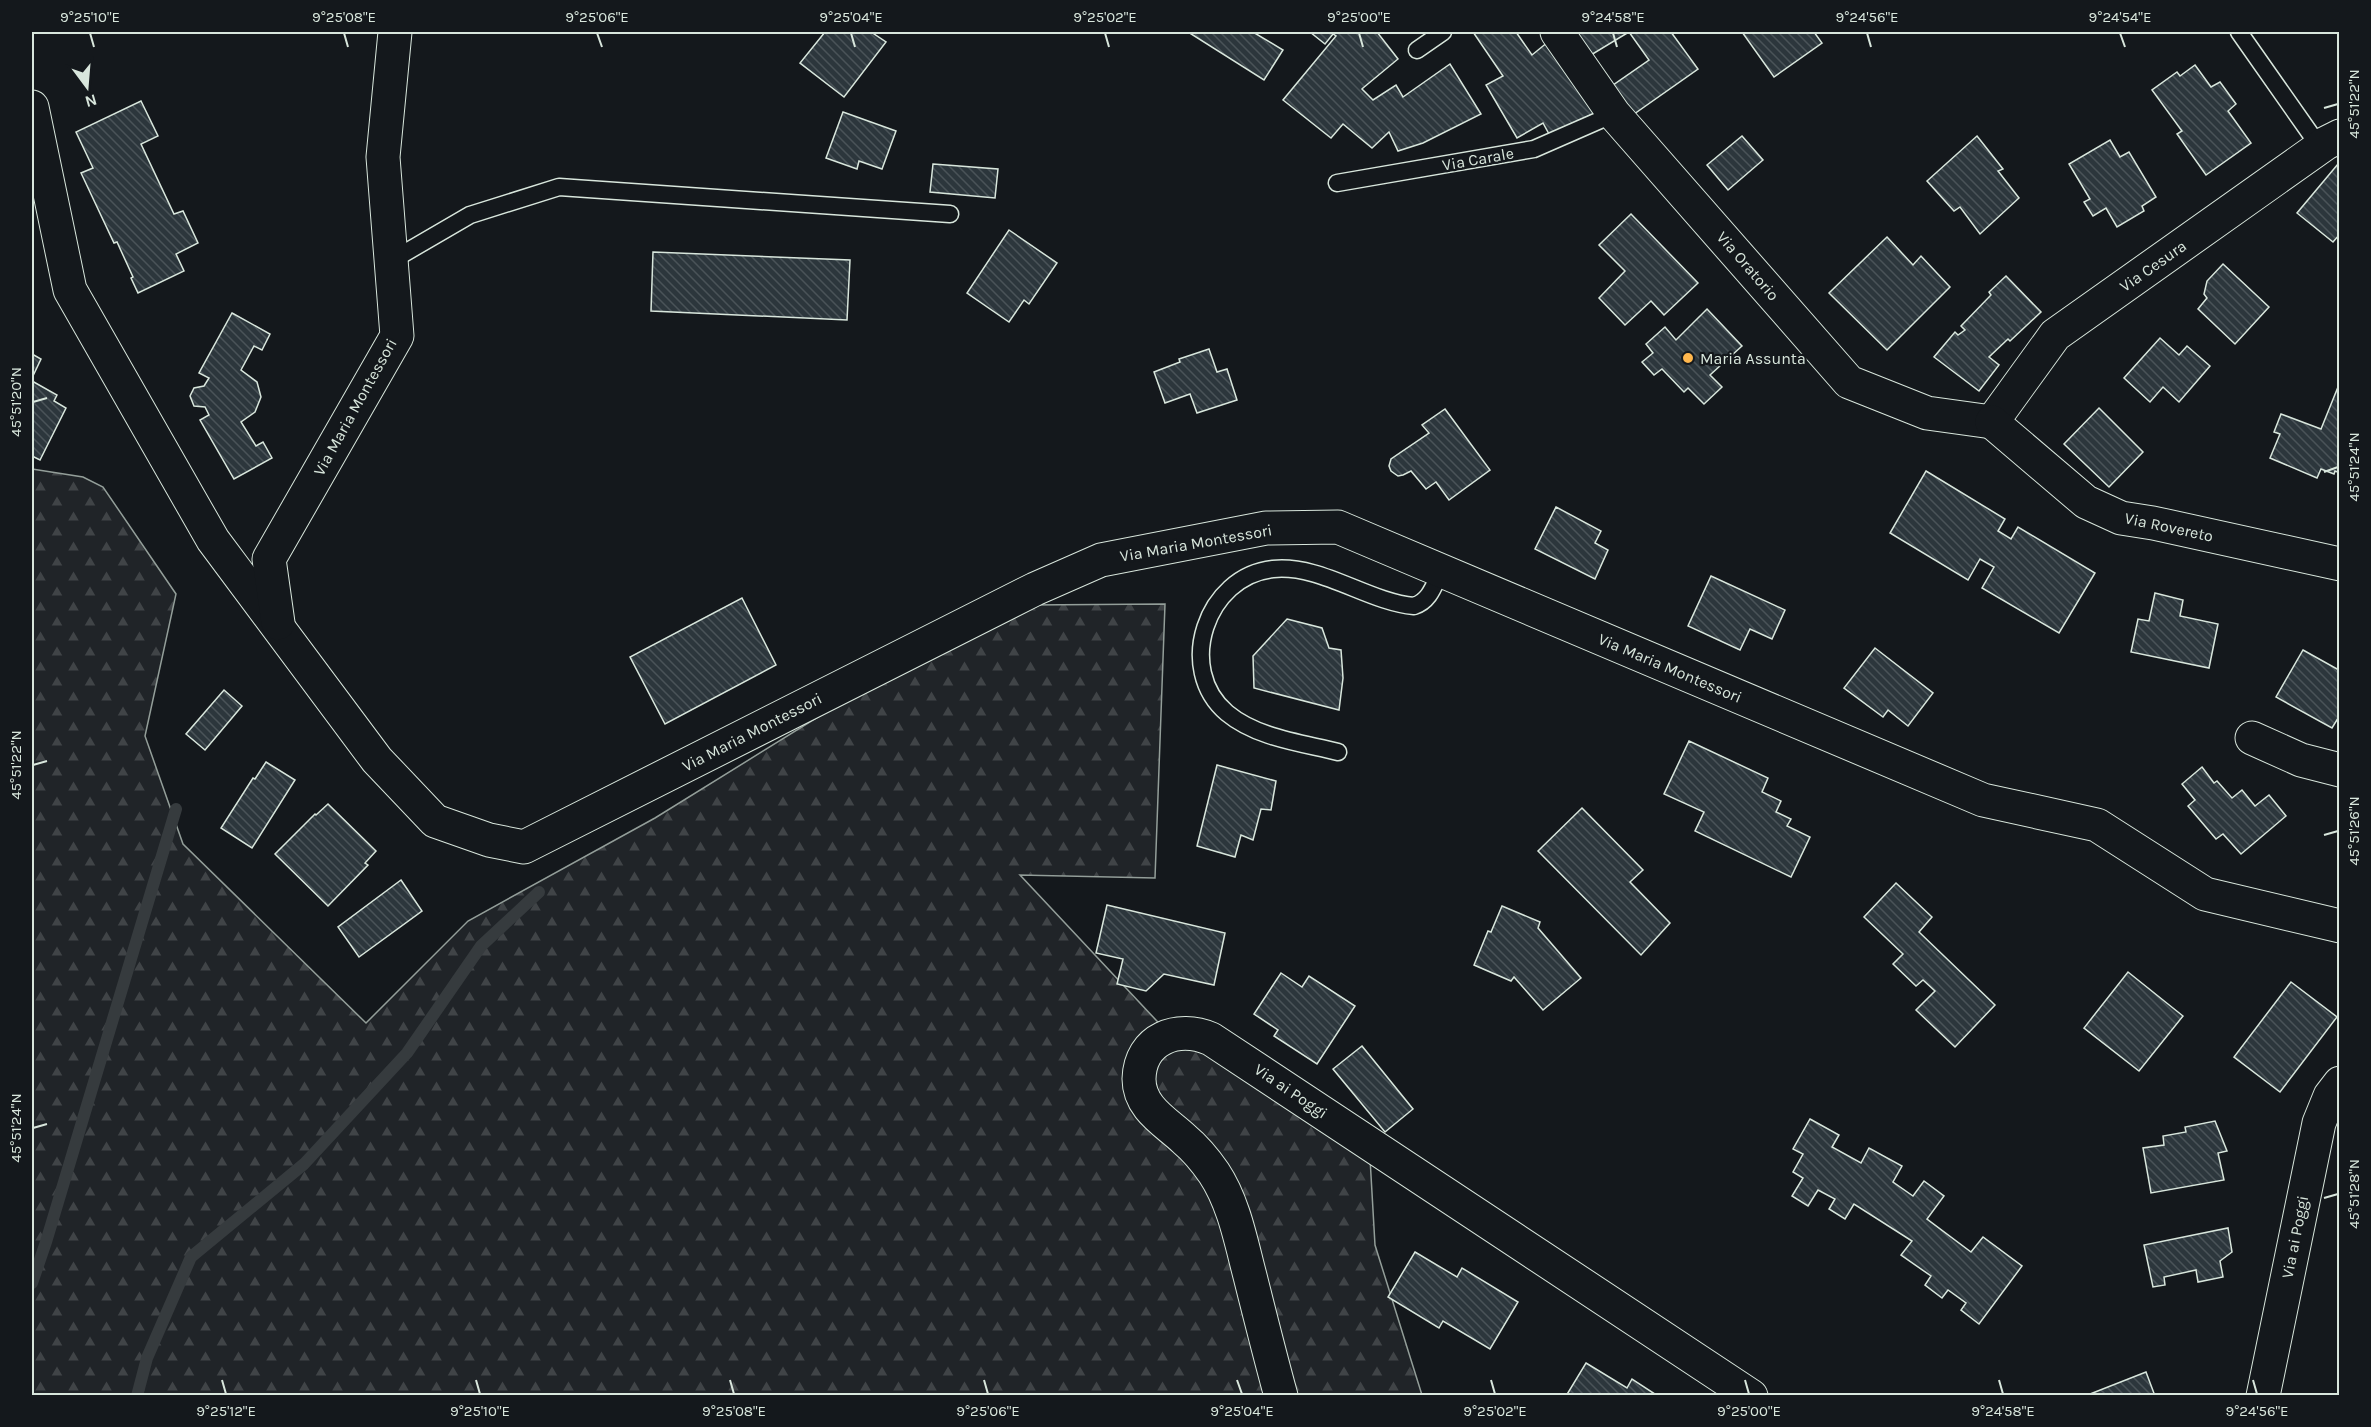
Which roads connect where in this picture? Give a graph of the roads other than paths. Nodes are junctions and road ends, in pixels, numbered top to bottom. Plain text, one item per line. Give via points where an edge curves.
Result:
1 (396, 32) edge
2 (1443, 32) edge
3 (1557, 32) edge
4 (2239, 32) edge
5 (1417, 50) dead end
6 (32, 107) edge
7 (1614, 114) junction
8 (2333, 139) edge
9 (1336, 183) dead end
10 (950, 214) dead end
11 (392, 261) junction
12 (1992, 422) junction
13 (2340, 564) edge
14 (1441, 571) junction
15 (279, 628) junction
16 (2252, 738) dead end
17 (1338, 752) dead end
18 (2340, 770) edge
19 (2340, 926) edge
20 (2340, 1083) edge
21 (1281, 1395) edge
22 (1751, 1395) edge
23 (2263, 1395) edge

1 - 11 street, Via Maria Montessori via 383,157
2 - 5 lane
3 - 7 street, Via Oratorio
4 - 8 lane via 2313,136
6 - 15 street, Via Maria Montessori via 70,290 213,540
7 - 9 lane, Via Carale via 1534,149
7 - 12 street, Via Oratorio via 1849,382 1927,413
8 - 12 street, Via Cesura via 2055,335
10 - 11 lane via 559,187 470,215
11 - 15 street, Via Maria Montessori via 397,336 269,559
12 - 13 street, Via Rovereto via 2086,502 2121,518
14 - 15 street, Via Maria Montessori via 1338,527 1266,528 1101,560 1035,589 524,847 489,840 435,820 377,760
14 - 17 lane via 1428,596 1414,606 1304,571 1270,569 1247,577 1227,591 1211,610 1200,652 1203,674 1225,711 1243,725 1264,733
14 - 19 street, Via Maria Montessori via 1983,800 2097,825 2205,894
16 - 18 street via 2301,760
20 - 23 street, Via ai Poggi via 2319,1122
21 - 22 street, Via ai Poggi via 1226,1195 1199,1153 1149,1108 1142,1096 1139,1080 1147,1052 1168,1035 1197,1033 1211,1039

